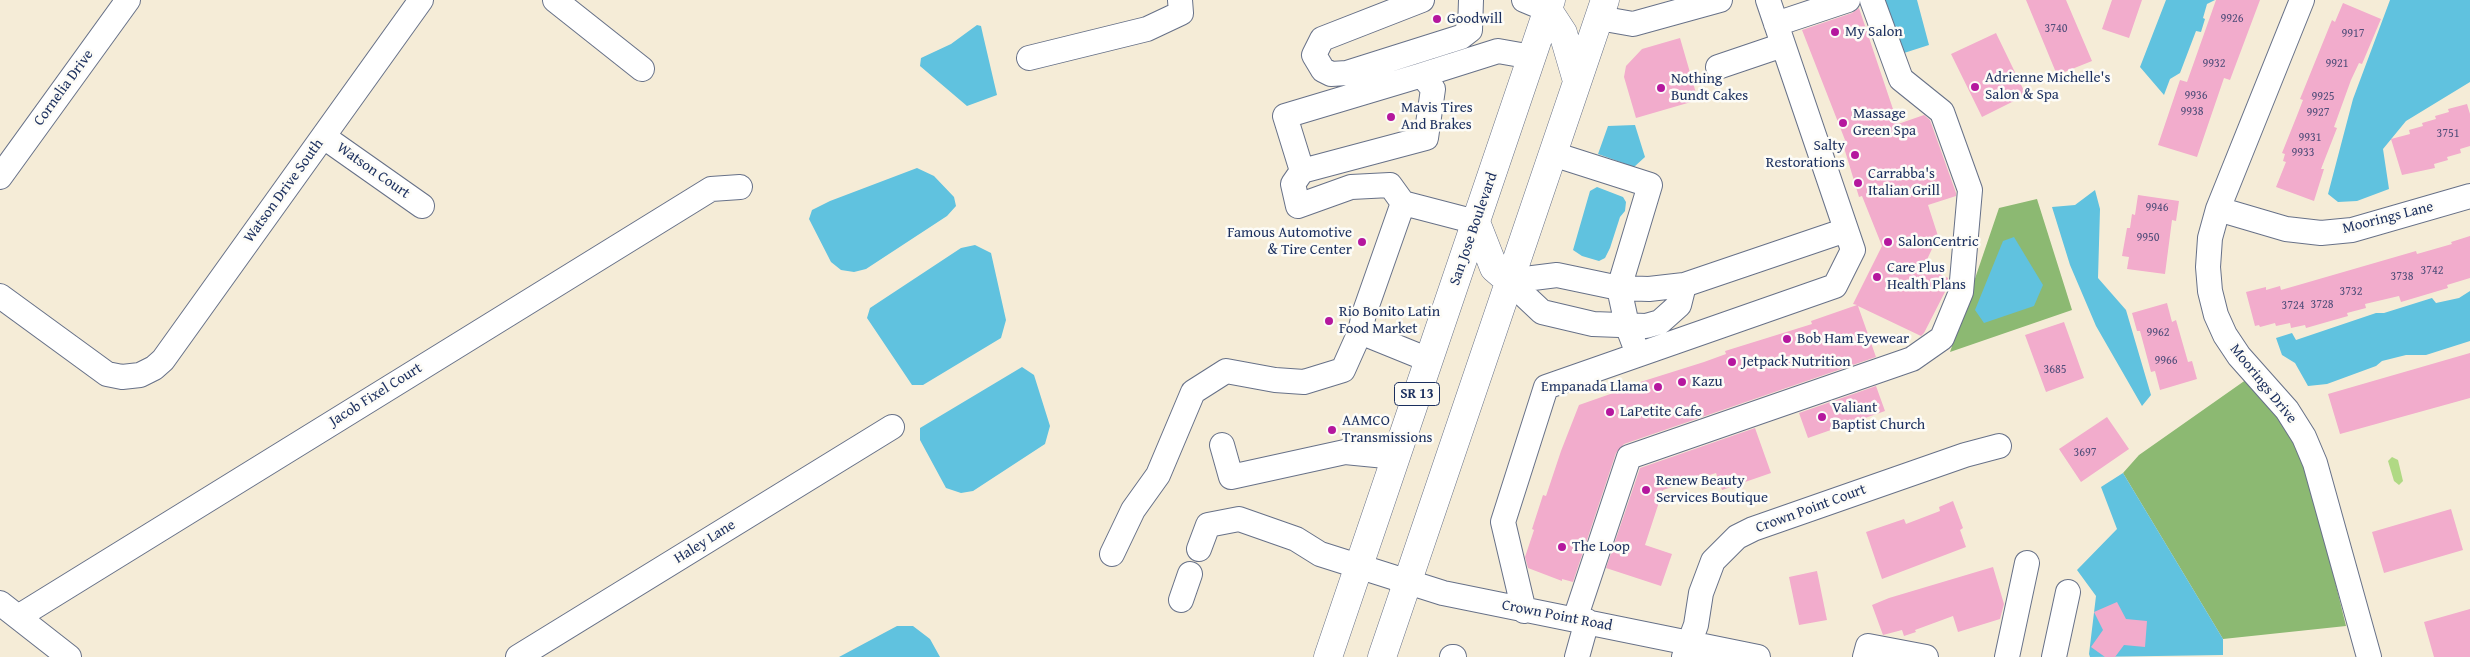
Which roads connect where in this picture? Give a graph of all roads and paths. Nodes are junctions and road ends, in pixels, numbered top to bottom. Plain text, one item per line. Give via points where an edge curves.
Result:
1 (128, 0) edge
2 (421, 0) edge
3 (555, 0) edge
4 (1180, 0) edge
5 (1422, 0) edge
6 (1471, 0) edge
7 (1720, 0) edge
8 (1768, 0) edge
9 (1848, 0) edge
10 (1872, 0) edge
11 (2302, 0) edge
12 (1541, 3) edge
13 (1596, 6) edge
14 (1779, 35) junction
15 (1532, 57) junction
16 (1029, 58) dead end
17 (1718, 66) dead end
18 (642, 69) dead end
19 (1422, 75) junction
20 (1577, 80) junction
21 (324, 136) junction
22 (1553, 154) junction
23 (1302, 171) junction
24 (0, 177) edge
25 (740, 187) dead end
26 (2470, 196) edge
27 (1403, 203) junction
28 (422, 206) dead end
29 (2218, 209) junction
30 (1476, 222) junction
31 (1846, 230) junction
32 (1509, 282) junction
33 (1684, 285) junction
34 (1619, 288) junction
35 (0, 296) edge
36 (1627, 325) junction
37 (1360, 332) junction
38 (1638, 354) junction
39 (1429, 360) junction
40 (892, 426) dead end
41 (1222, 445) dead end
42 (1999, 446) dead end
43 (1396, 457) junction
44 (1199, 549) dead end
45 (1112, 554) dead end
46 (2027, 564) dead end
47 (1359, 567) junction
48 (1190, 574) dead end
49 (1408, 582) junction
50 (2068, 592) dead end
51 (1181, 600) dead end
52 (9, 610) edge
53 (1524, 611) junction
54 (1581, 620) junction
55 (1686, 650) edge
56 (1583, 655) edge
57 (68, 657) edge
58 (518, 657) edge
59 (1328, 657) edge
60 (1382, 657) edge
61 (1758, 657) edge
62 (1865, 657) edge
63 (1926, 657) edge
64 (2007, 657) edge
65 (2054, 657) edge
66 (2369, 657) edge

1 - 24 street, Cornelia Drive
2 - 21 street, Watson Drive South
3 - 18 street
4 - 16 street via 1181,13 1147,29
5 - 6 street via 1322,39 1314,55 1323,70 1331,74 1347,73 1461,37 1470,30
7 - 13 street via 1633,24
8 - 14 street
9 - 14 street
10 - 54 street via 1901,79 1942,112 1970,190 1961,292 1942,338 1912,359 1629,457
11 - 29 street, Moorings Drive
12 - 15 main road, San Jose Boulevard / SR 13
12 - 20 main road via 1563,33
13 - 20 main road
14 - 17 street
14 - 31 street
15 - 19 street via 1498,51
15 - 30 main road, San Jose Boulevard / SR 13
19 - 23 street via 1433,89 1426,138
19 - 23 street via 1285,116
20 - 22 main road
21 - 28 street, Watson Court
21 - 35 street, Watson Drive South via 163,360 140,375 122,377 107,374
22 - 32 main road
22 - 34 street via 1650,185
23 - 27 street via 1293,184 1298,206 1350,187 1390,185
25 - 52 street, Jacob Fixel Court via 711,189
26 - 29 street, Moorings Lane via 2352,230 2321,233 2286,229
27 - 30 street
27 - 37 street
29 - 66 street, Moorings Drive via 2210,238 2208,267 2216,315 2239,356 2287,410 2304,437 2315,463
30 - 32 main road via 1494,268
30 - 39 main road, San Jose Boulevard / SR 13
31 - 33 street
31 - 38 street via 1853,250 1835,286
32 - 34 street via 1557,275
32 - 36 street via 1542,312 1593,324
32 - 49 main road
33 - 34 street
33 - 36 street via 1679,305 1660,322 1646,326
34 - 36 street
36 - 38 street
37 - 39 street
37 - 45 street via 1343,370 1304,382 1226,371 1193,392 1158,475 1132,510
38 - 53 street via 1546,387 1503,522
39 - 43 main road, San Jose Boulevard / SR 13
40 - 58 street, Haley Lane
41 - 43 street via 1231,477 1344,452
42 - 55 street, Crown Point Court via 1956,458 1737,537 1713,561
43 - 47 main road, San Jose Boulevard / SR 13
44 - 47 street, Crown Point Road via 1208,525 1239,519 1296,539 1320,554
46 - 64 street
47 - 49 street, Crown Point Road
47 - 59 main road, San Jose Boulevard / SR 13
48 - 51 street
49 - 53 street, Crown Point Road
49 - 60 main road
50 - 65 street
52 - 57 street
53 - 54 street, Crown Point Road
54 - 55 street, Crown Point Road
54 - 56 street
55 - 61 street, Crown Point Road
62 - 63 street via 1868,646

